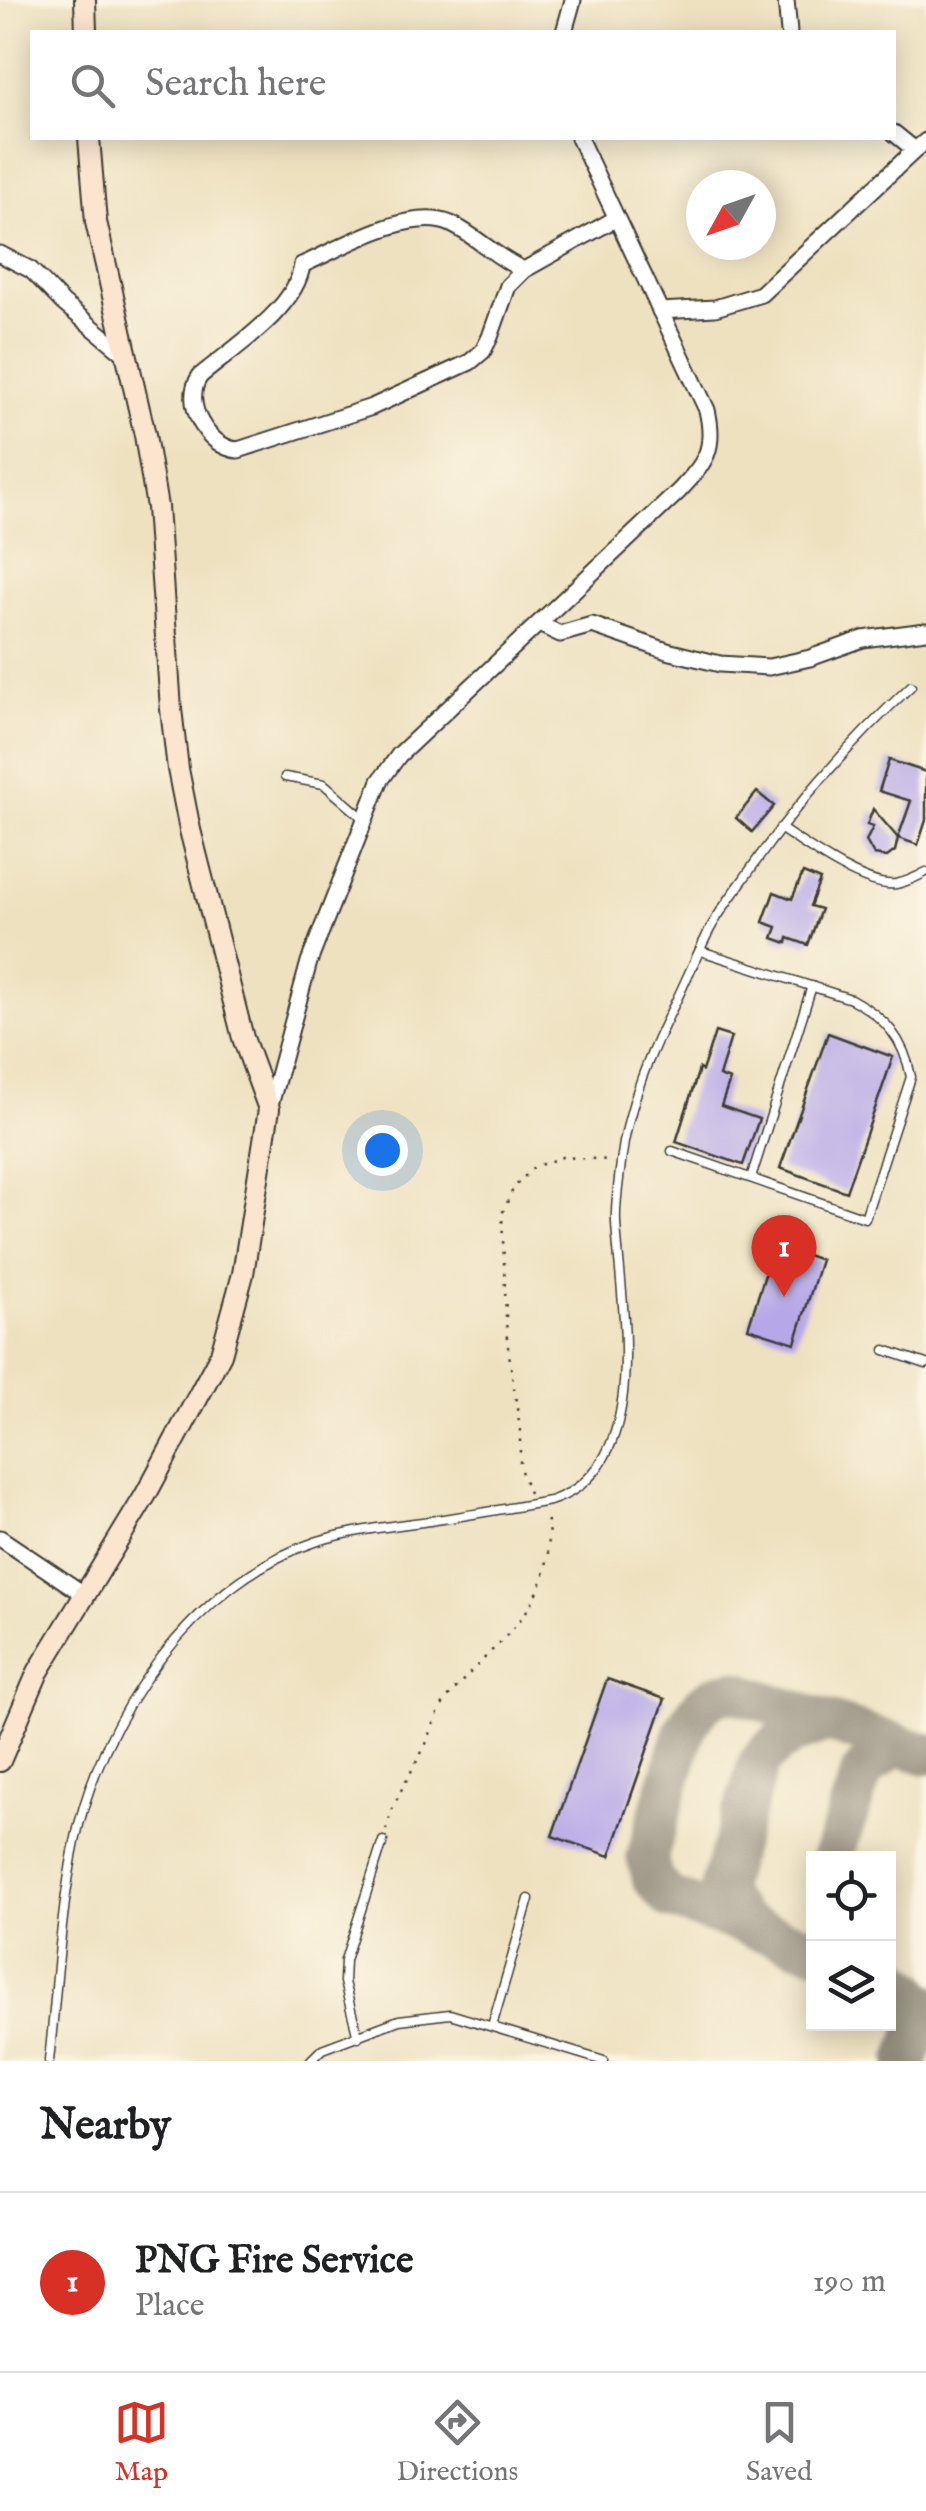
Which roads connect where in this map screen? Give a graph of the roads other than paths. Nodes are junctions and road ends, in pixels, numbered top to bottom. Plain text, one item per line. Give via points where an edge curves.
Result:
1 (86, 0) edge
2 (574, 0) edge
3 (786, 0) edge
4 (86, 30) edge
5 (565, 30) edge
6 (789, 30) edge
7 (896, 134) edge
8 (89, 140) edge
9 (579, 140) edge
10 (920, 146) edge
11 (615, 218) junction
12 (0, 254) edge
13 (524, 270) junction
14 (660, 310) junction
15 (125, 354) junction
16 (538, 624) junction
17 (926, 631) edge
18 (911, 686) dead end
19 (285, 778) dead end
20 (364, 818) junction
21 (780, 828) junction
22 (926, 872) edge
23 (701, 951) junction
24 (812, 986) junction
25 (269, 1109) junction
26 (672, 1151) dead end
27 (751, 1178) junction
28 (885, 1350) dead end
29 (926, 1364) edge
30 (0, 1538) edge
31 (85, 1595) junction
32 (0, 1761) edge
33 (384, 1841) road end
34 (530, 1899) dead end
35 (492, 2026) junction
36 (358, 2037) junction
37 (49, 2061) edge
38 (310, 2061) edge
39 (604, 2061) edge

1 - 4 street
2 - 5 street
3 - 6 street
7 - 10 street
8 - 15 street via 93,207
9 - 11 street
10 - 14 street via 761,294 715,308
11 - 13 street
11 - 14 street
12 - 15 street via 31,270
13 - 13 street via 508,286 483,351 372,408 238,450 212,440 195,408 200,376 284,303 302,265 390,228 414,219 439,220
14 - 16 street via 713,437 695,474
15 - 25 street via 157,507 171,708 190,830 242,1038
16 - 17 street via 560,634 592,625 720,664 770,667 862,639
16 - 20 street via 399,755
18 - 21 lane
19 - 20 lane via 324,784
20 - 25 street via 309,962
21 - 22 lane via 876,882 896,884
21 - 23 lane
23 - 24 lane
23 - 37 lane via 636,1090 621,1161 616,1216 625,1392 613,1436 591,1476 546,1502 316,1542 246,1575 192,1621 150,1672 82,1811
24 - 27 lane
24 - 27 lane via 851,999 891,1026 911,1077 865,1218
25 - 31 street via 242,1274 221,1354
26 - 27 lane
28 - 29 lane
30 - 31 street
31 - 32 street via 38,1672
33 - 36 lane via 345,1960
34 - 35 lane
35 - 36 lane via 450,2014 399,2020
35 - 39 lane
36 - 38 lane via 322,2049

